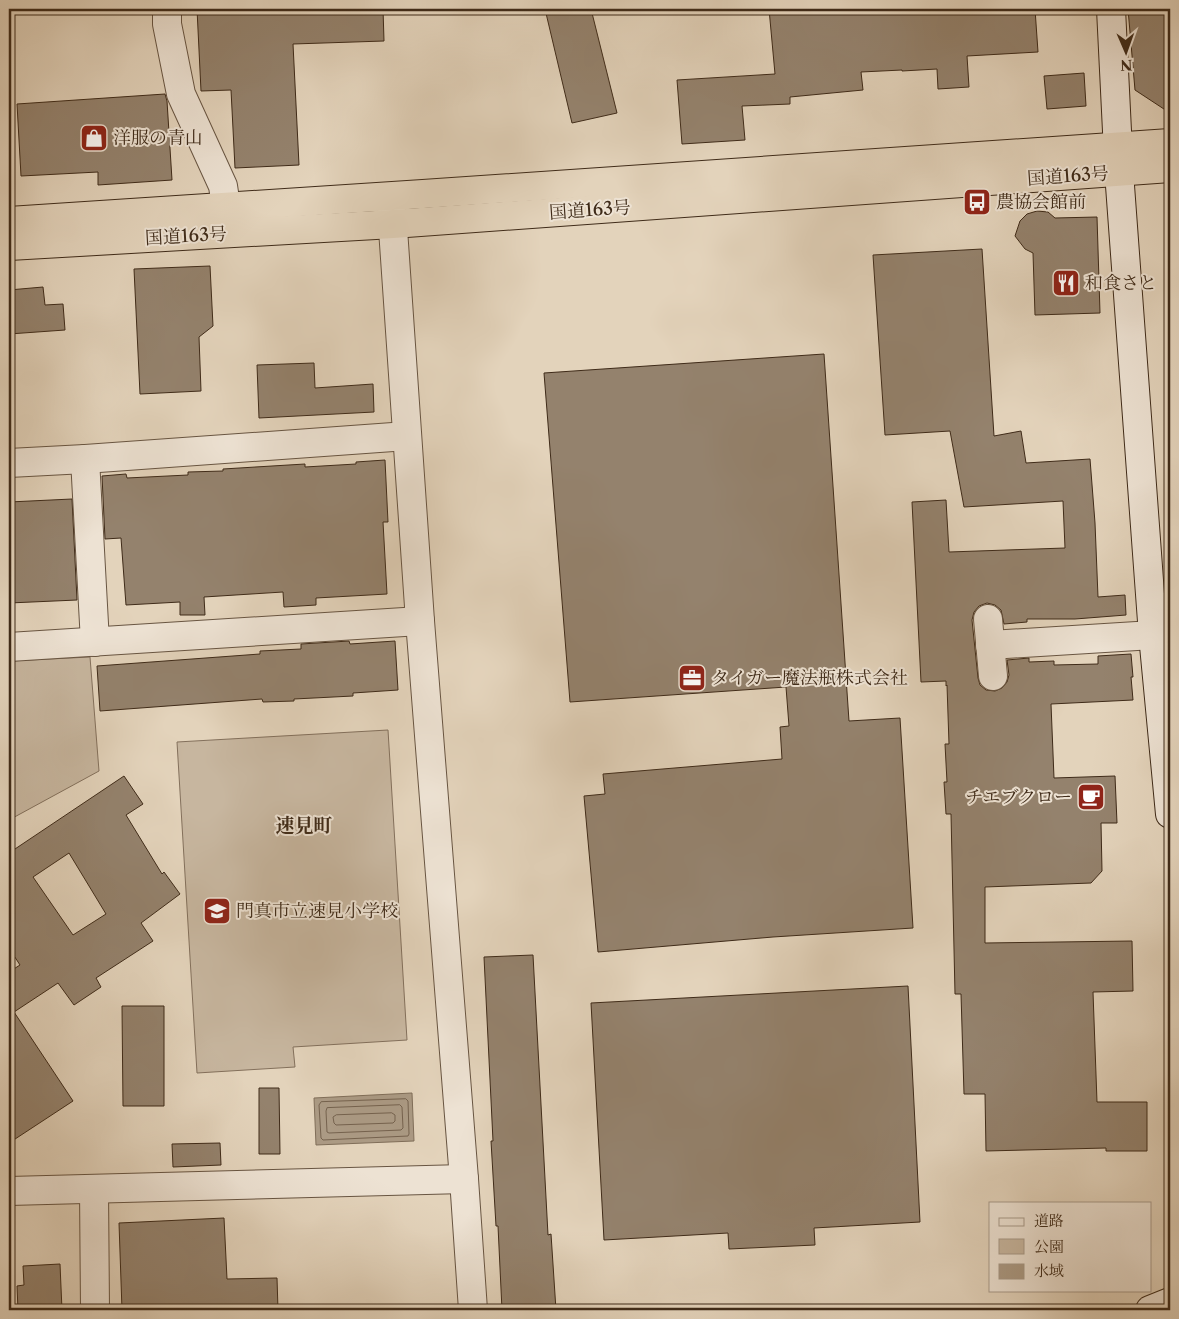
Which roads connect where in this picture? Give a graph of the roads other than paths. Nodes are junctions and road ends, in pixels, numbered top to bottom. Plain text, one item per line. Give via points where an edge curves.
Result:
1 (167, 9) edge
2 (1111, 9) edge
3 (1170, 143) edge
4 (1118, 160) junction
5 (1170, 168) edge
6 (390, 196) junction
7 (226, 206) junction
8 (9, 220) edge
9 (393, 224) junction
10 (9, 246) edge
11 (407, 436) junction
12 (85, 460) junction
13 (9, 463) edge
14 (420, 621) junction
15 (1152, 635) junction
16 (95, 642) junction
17 (9, 647) edge
18 (993, 676) dead end
19 (1170, 814) edge
20 (464, 1180) junction
21 (94, 1189) junction
22 (9, 1191) edge
23 (1170, 1302) edge
24 (94, 1310) edge
25 (473, 1310) edge
26 (1150, 1310) edge

1 - 7 street via 166,24 181,94 223,186
2 - 4 street
3 - 4 highway, 国道163号
4 - 5 highway, 国道163号
4 - 6 highway, 国道163号
4 - 9 highway, 国道163号
4 - 15 street
6 - 7 highway, 国道163号
6 - 9 street
7 - 8 highway, 国道163号
9 - 10 highway, 国道163号
9 - 11 street
11 - 12 street
11 - 14 street
12 - 13 street
12 - 16 street
14 - 16 street
14 - 20 street
15 - 18 street via 989,632
15 - 19 street
16 - 17 street
20 - 21 street
20 - 25 street
21 - 22 street
21 - 24 street
23 - 26 street

